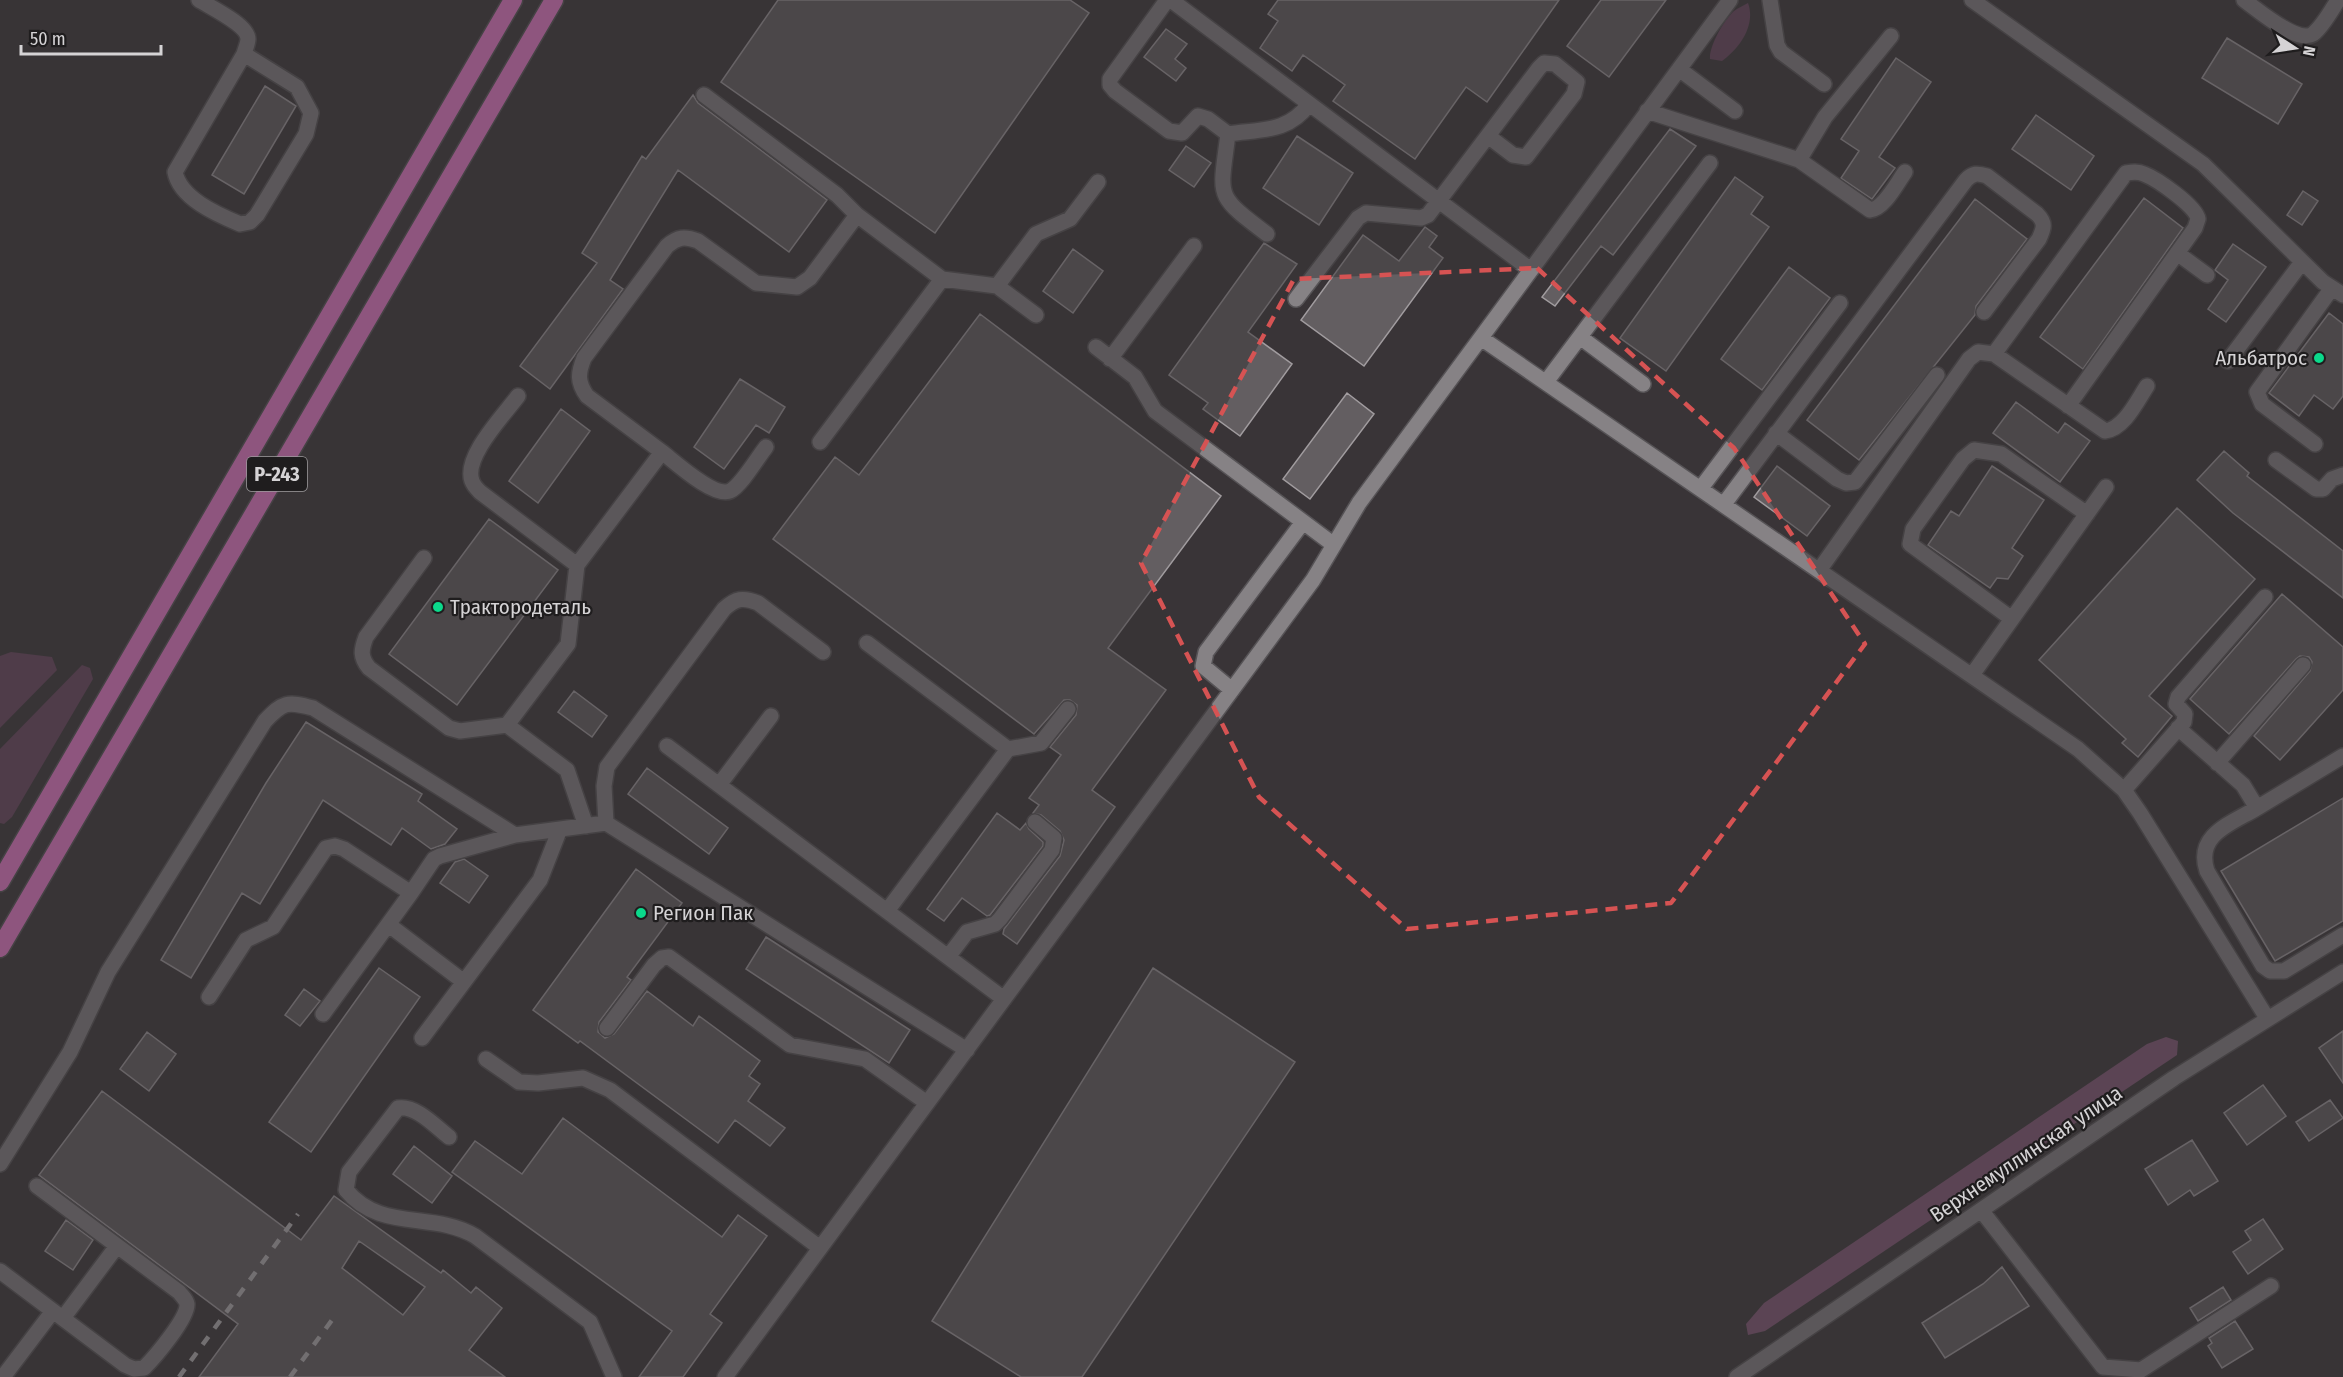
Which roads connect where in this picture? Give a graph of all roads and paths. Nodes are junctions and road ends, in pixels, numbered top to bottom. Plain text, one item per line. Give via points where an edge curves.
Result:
1 (199, 0) edge
2 (513, 0) edge
3 (554, 0) edge
4 (1730, 0) edge
5 (1770, 0) edge
6 (1971, 0) edge
7 (2244, 0) edge
8 (2338, 0) edge
9 (1177, 2) edge
10 (1891, 36) dead end
11 (244, 54) junction
12 (1679, 69) junction
13 (1824, 84) dead end
14 (704, 95) dead end
15 (1310, 104) junction
16 (1647, 111) junction
17 (1735, 111) dead end
18 (1228, 134) junction
19 (1488, 136) junction
20 (1799, 160) junction
21 (1710, 162) dead end
22 (1905, 172) dead end
23 (1098, 182) dead end
24 (1439, 201) junction
25 (857, 215) junction
26 (1267, 234) dead end
27 (1194, 246) dead end
28 (2177, 253) junction
29 (2302, 262) junction
30 (1531, 270) junction
31 (2207, 275) dead end
32 (942, 279) junction
33 (997, 286) junction
34 (2338, 291) edge
35 (1296, 299) dead end
36 (1840, 303) dead end
37 (1984, 312) dead end
38 (1036, 315) dead end
39 (1580, 337) junction
40 (1481, 338) junction
41 (1095, 347) dead end
42 (1994, 354) junction
43 (1110, 358) junction
44 (2228, 361) dead end
45 (1937, 375) dead end
46 (1546, 382) junction
47 (1643, 384) dead end
48 (2147, 386) dead end
49 (518, 396) dead end
50 (2068, 406) junction
51 (1776, 434) junction
52 (820, 442) dead end
53 (2315, 444) dead end
54 (766, 447) dead end
55 (662, 452) junction
56 (2276, 460) dead end
57 (2343, 475) edge
58 (2106, 486) dead end
59 (1701, 488) junction
60 (1724, 504) junction
61 (2087, 514) junction
62 (1303, 522) junction
63 (1334, 545) junction
64 (424, 558) dead end
65 (577, 565) junction
66 (1820, 569) junction
67 (2265, 597) dead end
68 (2012, 620) junction
69 (867, 643) dead end
70 (823, 652) dead end
71 (2303, 665) dead end
72 (1972, 675) junction
73 (1232, 690) junction
74 (1068, 709) dead end
75 (771, 716) dead end
76 (507, 725) junction
77 (2178, 728) junction
78 (668, 746) dead end
79 (1008, 749) junction
80 (2343, 756) edge
81 (2217, 763) junction
82 (719, 785) junction
83 (2124, 790) junction
84 (2257, 808) junction
85 (1035, 822) dead end
86 (606, 823) junction
87 (586, 826) junction
88 (560, 829) junction
89 (515, 835) junction
90 (0, 882) edge
91 (411, 892) junction
92 (887, 911) junction
93 (389, 926) junction
94 (2343, 935) edge
95 (0, 948) edge
96 (948, 957) junction
97 (2343, 972) edge
98 (464, 982) junction
99 (210, 997) dead end
100 (1004, 999) junction
101 (323, 1014) dead end
102 (2267, 1018) junction
103 (607, 1028) dead end
104 (422, 1038) dead end
105 (967, 1050) junction
106 (486, 1059) dead end
107 (927, 1103) junction
108 (449, 1137) dead end
109 (0, 1164) edge
110 (37, 1186) dead end
111 (1981, 1210) junction
112 (117, 1246) junction
113 (820, 1248) junction
114 (0, 1271) edge
115 (2271, 1286) dead end
116 (58, 1314) junction
117 (3, 1377) edge
118 (614, 1377) edge
119 (725, 1377) edge
120 (1737, 1377) edge

1 - 11 street via 244,30 248,39
2 - 90 highway, Р-243
3 - 95 highway, Р-243
4 - 12 street
5 - 13 street via 1781,52
6 - 29 street via 2203,164
7 - 8 street via 2300,36 2318,29
9 - 15 street
9 - 18 street via 1113,72 1110,85 1169,131 1182,133 1198,116 1203,116
10 - 20 street via 1826,117
11 - 11 street via 175,172 178,184 187,194 240,224 257,215 306,134 311,113 297,87
12 - 16 street
12 - 17 street
14 - 25 street via 837,195
15 - 18 street via 1290,124
15 - 24 street
16 - 20 street
16 - 30 street
18 - 26 street via 1222,181 1227,201
19 - 19 street via 1544,63 1555,64 1577,82 1574,94 1526,157 1513,155
19 - 24 street
20 - 22 street via 1870,210 1881,204
21 - 39 street
23 - 33 street via 1070,219 1036,234
24 - 30 street
24 - 35 street via 1421,218 1366,213 1358,218
25 - 32 street
25 - 55 street via 810,278 796,287 756,282 687,237 676,238 667,246 584,358 579,372 580,386 587,396
27 - 43 street
28 - 31 street
28 - 42 street via 2195,228 2197,212 2147,175 2126,173
28 - 50 street
29 - 34 street
29 - 44 street
30 - 40 street
32 - 33 street
32 - 52 street
33 - 38 street
34 - 53 street via 2257,392 2262,404
36 - 59 street
37 - 51 street via 2044,227 2037,214 1979,173 1966,180
39 - 46 street
39 - 47 street
40 - 46 street
40 - 63 street via 1359,503
41 - 43 street
42 - 50 street
42 - 66 street via 1978,352 1969,359
43 - 62 street via 1135,377 1155,411
45 - 51 street via 1855,482 1837,479
46 - 59 street
48 - 50 street via 2114,430 2097,427
49 - 65 street via 476,453 470,468 472,481 480,492
51 - 60 street
54 - 55 street via 737,485 722,492 711,489
55 - 65 street
56 - 57 street via 2316,489 2323,489 2332,479
58 - 61 street
59 - 60 street
60 - 66 street
61 - 68 street
61 - 68 street via 2001,454 1974,450 1963,459 1913,529 1910,544
62 - 63 street
62 - 73 street via 1203,660 1208,672
63 - 73 street
64 - 76 street via 366,637 361,648 362,660 449,728 460,731
65 - 76 street via 568,644
66 - 72 street
67 - 77 street via 2178,697 2176,704 2186,717
68 - 72 street
69 - 79 street
70 - 86 street via 758,603 746,598 735,600 724,609 607,767
71 - 81 street
72 - 83 street via 2078,749
73 - 100 street
74 - 79 street via 1041,743
75 - 82 street
76 - 87 street via 567,770
77 - 81 street
77 - 83 street
78 - 82 street
79 - 92 street
80 - 84 street
81 - 84 street via 2243,785
82 - 92 street
83 - 102 street
84 - 94 street via 2217,832 2206,845 2203,858 2263,966 2270,971 2284,971
85 - 96 street via 1054,838 1052,850 1000,920 967,932
86 - 87 street
86 - 105 street
87 - 88 street
88 - 89 street
88 - 98 street via 540,880
89 - 91 street via 434,859
89 - 109 street via 313,708 294,703 279,706 265,721 108,972 70,1052
91 - 93 street
91 - 99 street via 344,849 326,848 273,927 246,940
92 - 96 street
93 - 98 street
93 - 101 street
96 - 100 street
97 - 102 street, Верхнемуллинская улица
98 - 104 street
100 - 105 street
102 - 111 street, Верхнемуллинская улица
103 - 107 street via 654,965 669,957 790,1045 865,1059
105 - 107 street
106 - 113 street via 519,1082 584,1078 610,1090
107 - 113 street
108 - 118 street via 416,1112 398,1108 349,1172 346,1190 376,1214 461,1228 475,1236 590,1322
110 - 112 street
111 - 115 street via 2103,1367 2141,1370
111 - 120 street, Верхнемуллинская улица
112 - 116 street
112 - 116 street via 185,1298 187,1306 183,1318 144,1368 125,1365
113 - 119 street
114 - 116 street
116 - 117 street

